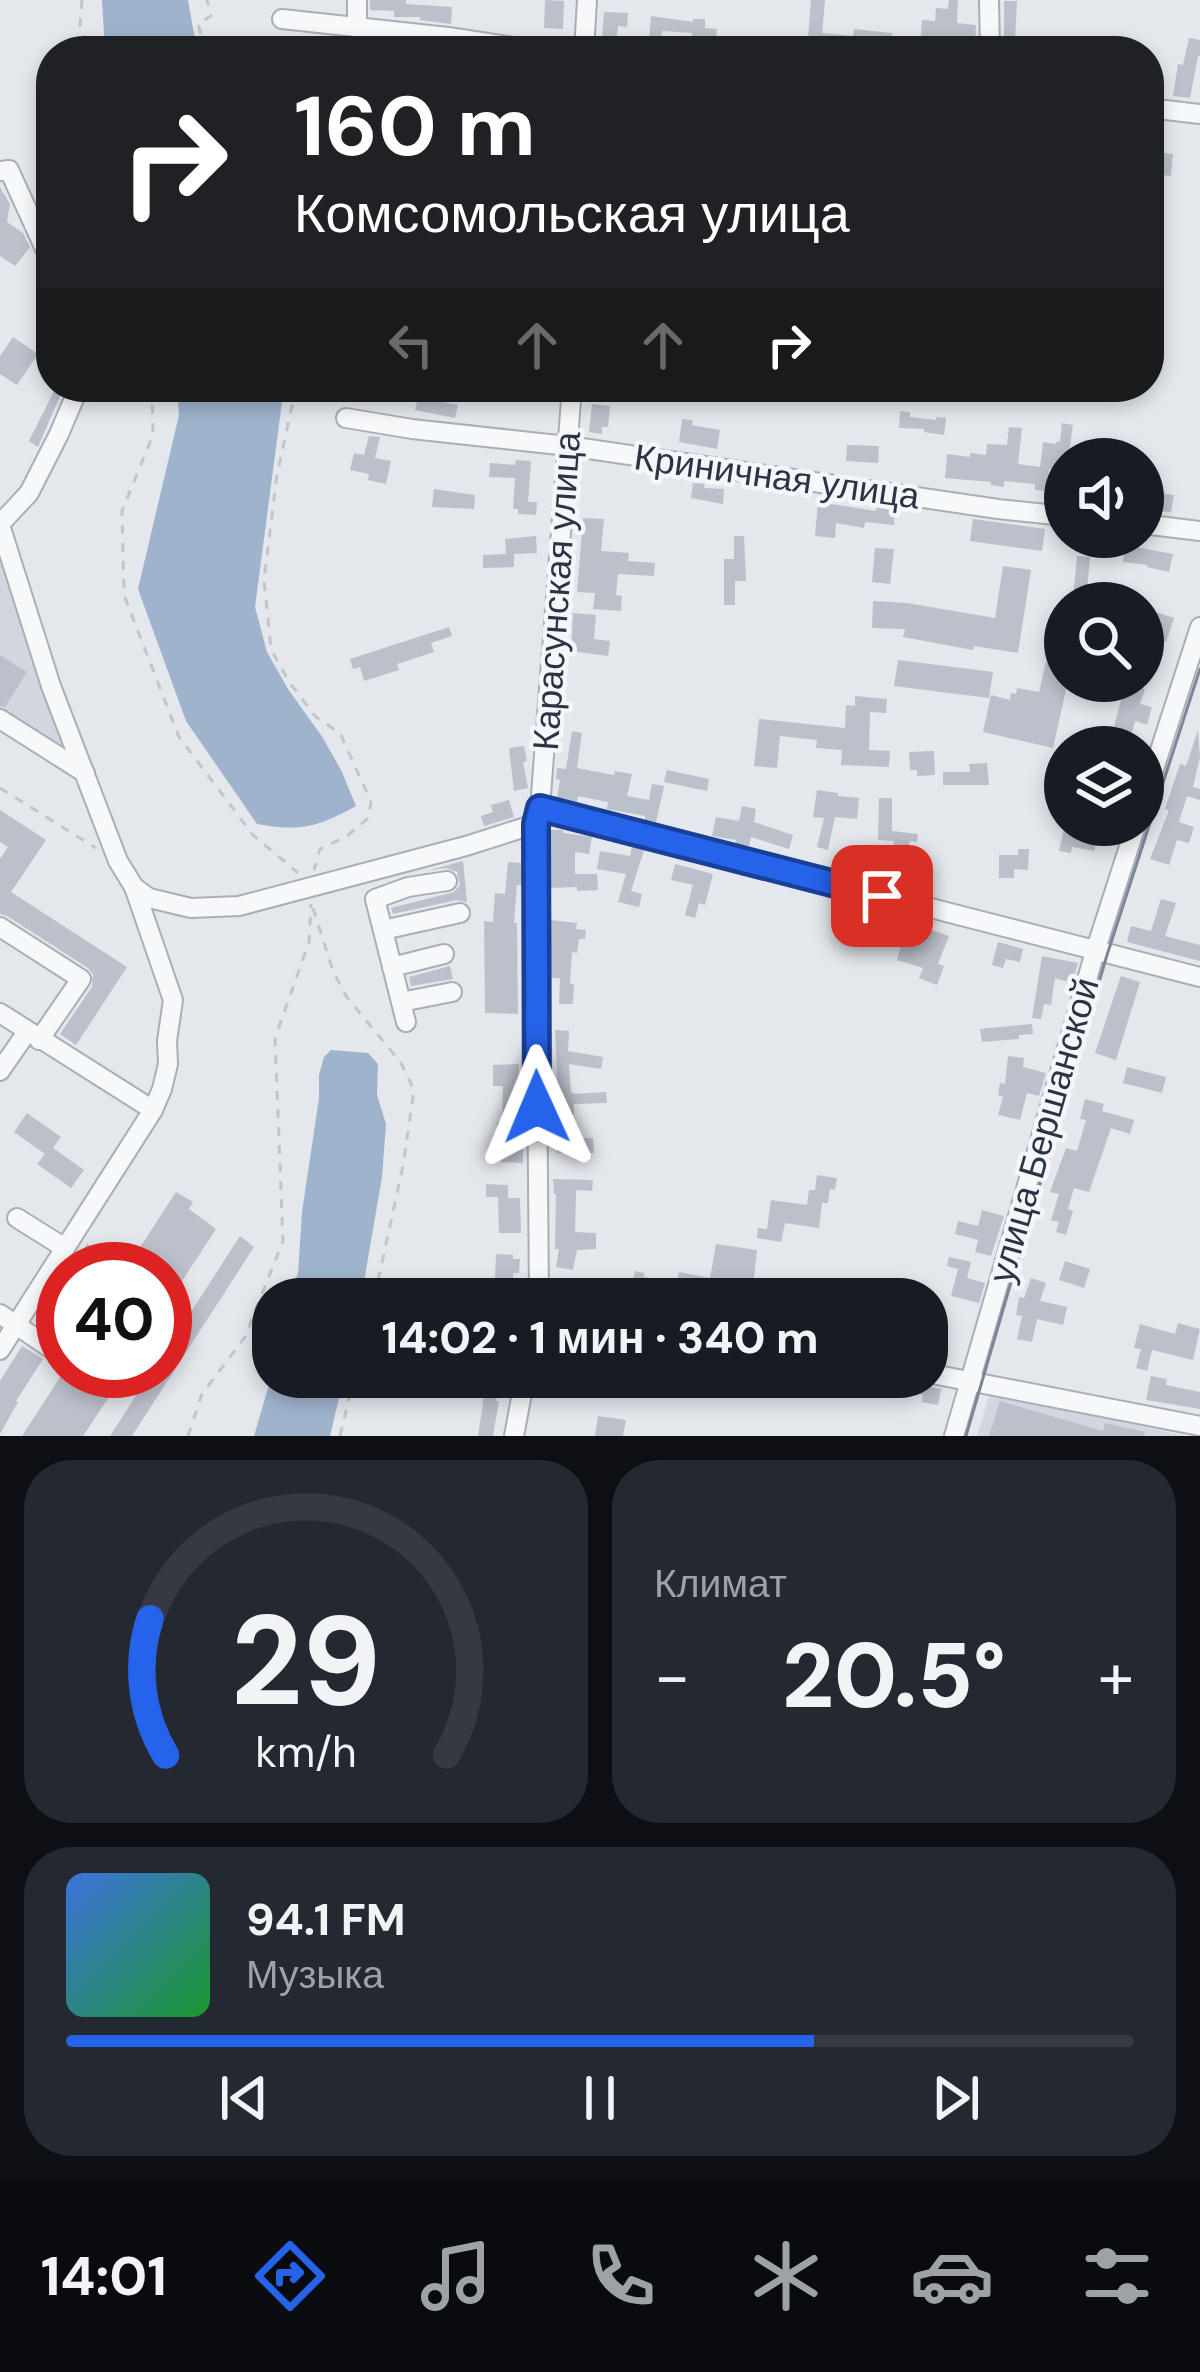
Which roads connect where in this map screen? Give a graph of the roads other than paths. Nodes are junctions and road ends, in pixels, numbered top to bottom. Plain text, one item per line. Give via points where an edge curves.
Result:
1 (357, 0) edge
2 (586, 0) edge
3 (988, 0) edge
4 (282, 19) dead end
5 (357, 28) junction
6 (438, 36) edge
7 (585, 36) edge
8 (989, 36) edge
9 (1164, 110) edge
10 (1200, 114) edge
11 (0, 171) edge
12 (36, 229) edge
13 (73, 402) edge
14 (571, 402) edge
15 (346, 418) dead end
16 (568, 446) junction
17 (1044, 514) edge
18 (0, 525) edge
19 (1164, 527) edge
20 (1200, 531) edge
21 (1200, 627) edge
22 (0, 719) edge
23 (1164, 738) edge
24 (85, 773) junction
25 (538, 816) junction
26 (1129, 846) edge
27 (381, 868) junction
28 (134, 887) junction
29 (386, 894) junction
30 (0, 927) edge
31 (383, 930) junction
32 (1095, 952) junction
33 (444, 954) dead end
34 (392, 968) junction
35 (1200, 977) edge
36 (452, 992) dead end
37 (0, 1013) edge
38 (33, 1036) junction
39 (0, 1071) edge
40 (153, 1110) junction
41 (17, 1218) dead end
42 (55, 1242) edge
43 (69, 1242) edge
44 (539, 1278) edge
45 (36, 1284) edge
46 (8, 1319) edge
47 (36, 1338) edge
48 (0, 1351) edge
49 (948, 1376) edge
50 (971, 1380) junction
51 (521, 1398) edge
52 (1200, 1426) edge
53 (514, 1436) edge
54 (954, 1436) edge

1 - 5 street
2 - 7 street
3 - 8 street
4 - 5 street
5 - 6 street
9 - 10 street
11 - 12 street via 9,170
13 - 18 street via 29,493
14 - 16 street, Карасунская улица
15 - 16 street, Криничная улица
16 - 17 street, Криничная улица
16 - 25 street, Карасунская улица
18 - 24 street
19 - 20 street
21 - 23 street
22 - 24 street
24 - 28 street
25 - 27 street
25 - 32 street
25 - 44 street, Карасунская улица
26 - 32 street, улица Бершанской
27 - 28 street via 239,905 191,908
27 - 29 street
28 - 40 street via 173,1000 168,1064
29 - 31 street via 375,898
29 - 31 street via 446,878 456,913
30 - 38 street via 81,979
31 - 34 street
32 - 35 street
32 - 50 street, улица Бершанской
33 - 34 street
34 - 36 street via 403,1012
37 - 38 street
38 - 39 street
38 - 40 street
40 - 43 street
41 - 42 street
45 - 46 street
46 - 47 street
46 - 48 street
49 - 50 street
50 - 52 street
50 - 54 street, улица Бершанской
51 - 53 street

